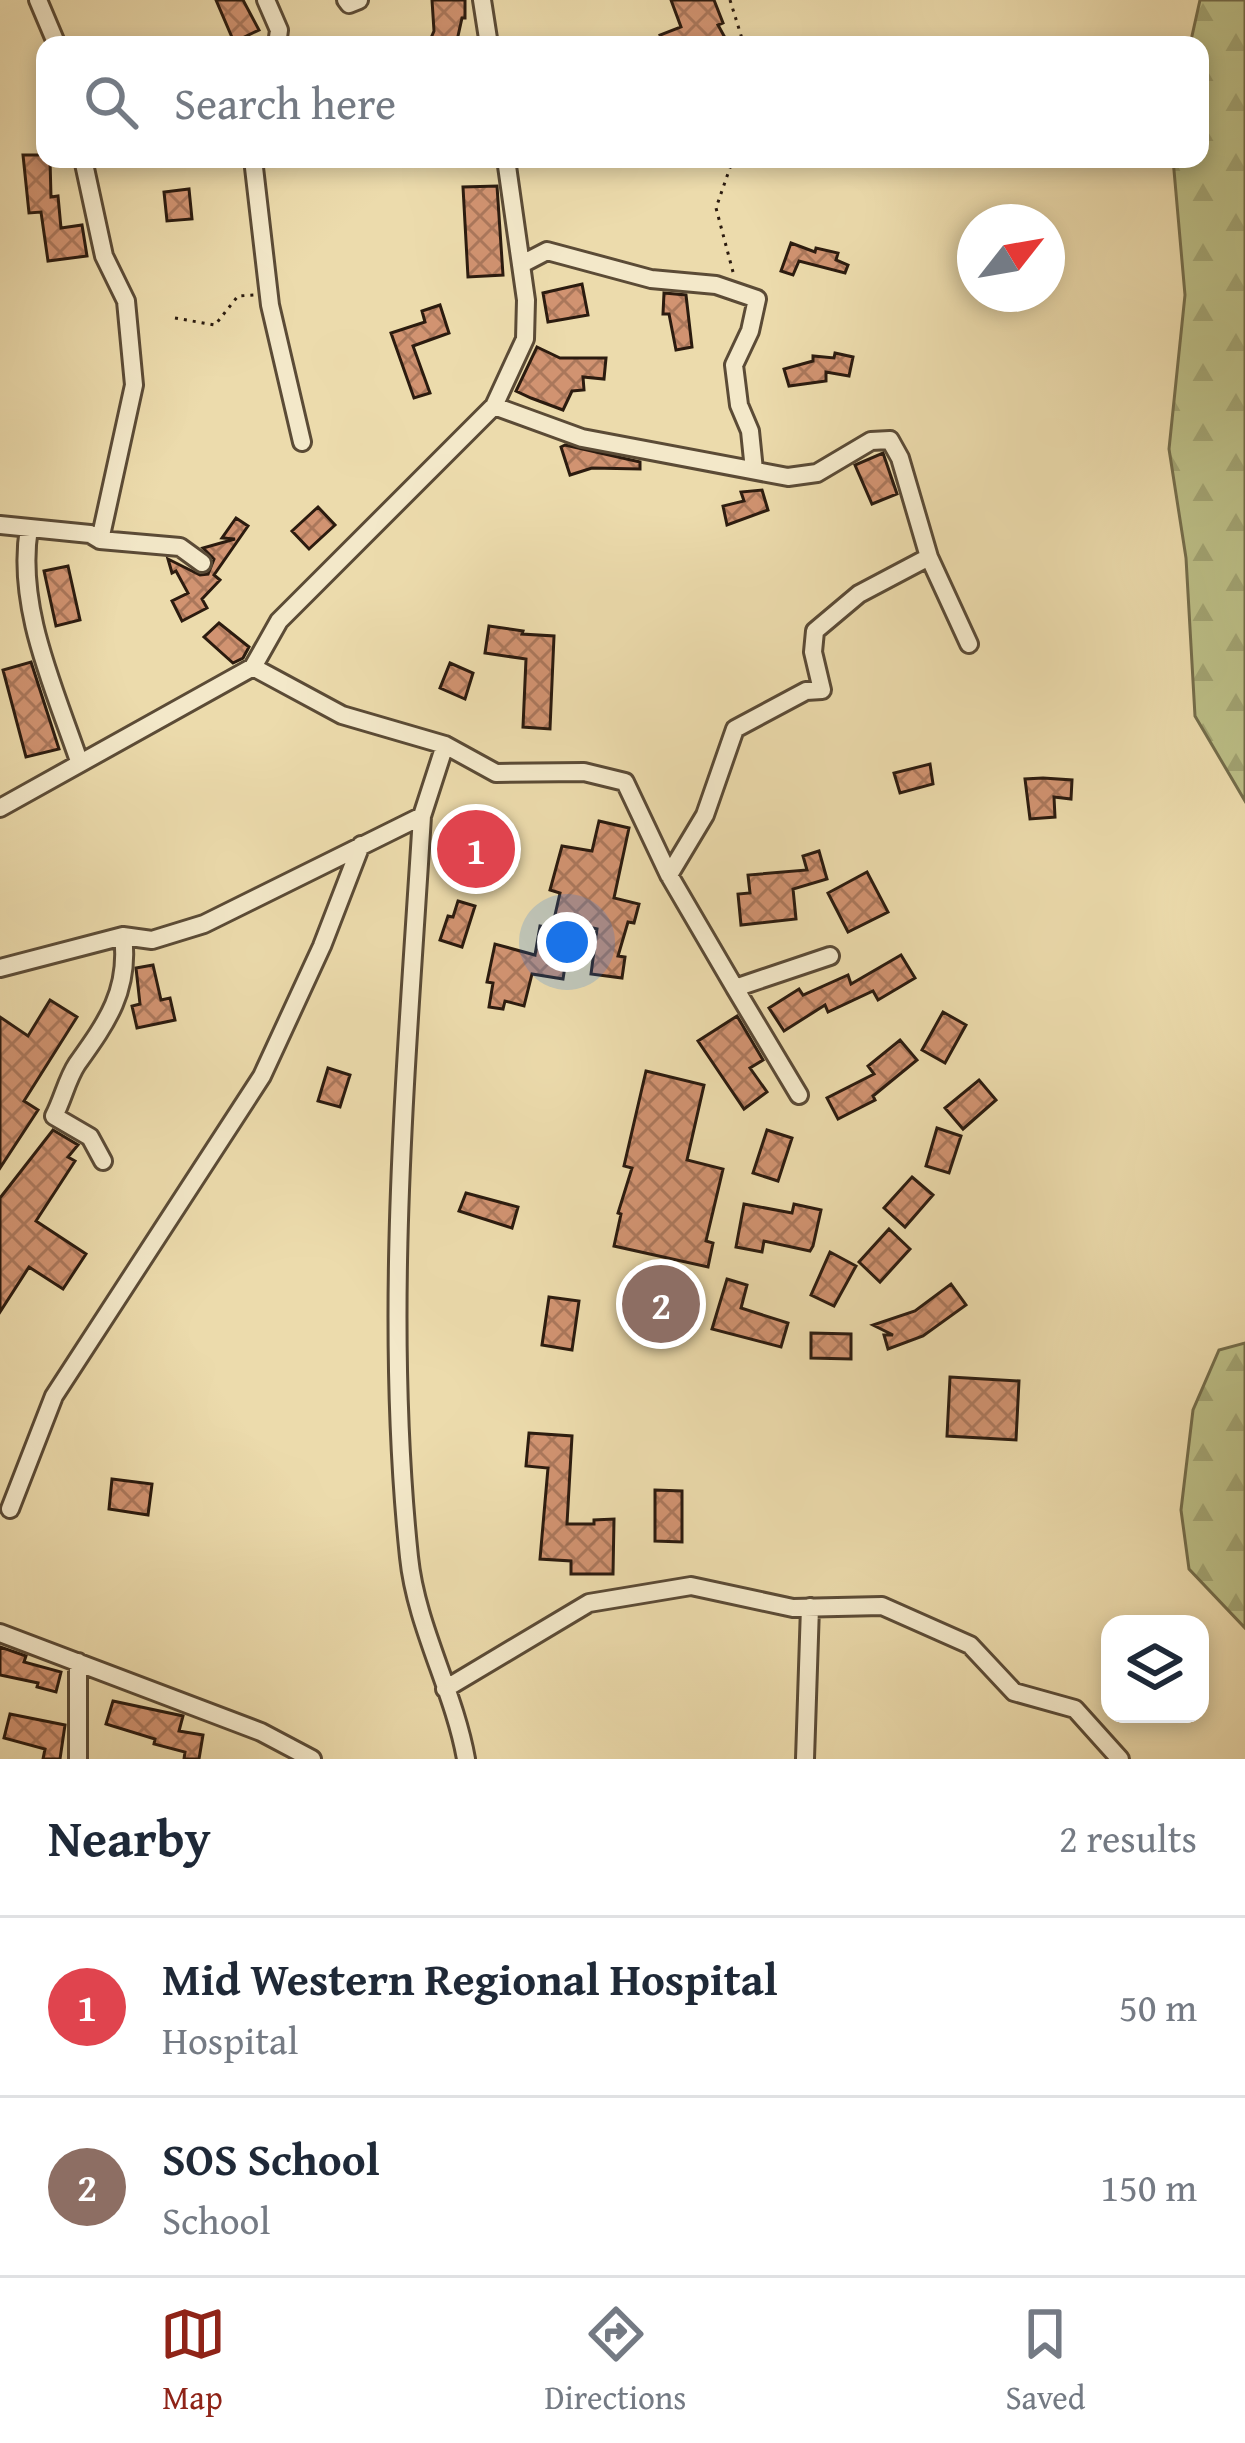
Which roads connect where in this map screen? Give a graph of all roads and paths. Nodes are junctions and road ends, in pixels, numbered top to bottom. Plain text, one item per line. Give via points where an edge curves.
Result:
1 (38, 0) edge
2 (266, 0) edge
3 (346, 0) edge
4 (359, 0) edge
5 (482, 0) edge
6 (730, 0) edge
7 (53, 36) edge
8 (278, 36) edge
9 (488, 36) edge
10 (742, 36) edge
11 (85, 168) edge
12 (254, 168) edge
13 (507, 168) edge
14 (730, 168) edge
15 (522, 264) junction
16 (738, 292) junction
17 (268, 293) junction
18 (176, 318) dead end
19 (494, 406) junction
20 (302, 442) dead end
21 (754, 470) junction
22 (0, 525) edge
23 (29, 528) junction
24 (100, 540) junction
25 (929, 557) junction
26 (202, 563) dead end
27 (969, 644) dead end
28 (253, 667) junction
29 (446, 745) junction
30 (79, 761) junction
31 (0, 808) edge
32 (422, 816) junction
33 (362, 845) junction
34 (669, 874) junction
35 (123, 936) junction
36 (830, 956) dead end
37 (0, 968) edge
38 (736, 988) junction
39 (799, 1095) dead end
40 (103, 1161) dead end
41 (10, 1509) dead end
42 (810, 1607) junction
43 (0, 1633) edge
44 (78, 1662) junction
45 (445, 1690) junction
46 (78, 1759) edge
47 (312, 1759) edge
48 (466, 1759) edge
49 (805, 1759) edge
50 (1120, 1759) edge

1 - 7 street
2 - 8 street
3 - 4 street
5 - 9 street
6 - 10 path
11 - 24 street via 104,256 126,301 134,385
12 - 17 street
13 - 15 street
14 - 16 path via 716,208
15 - 16 street via 547,250
15 - 19 street via 525,339
16 - 21 street via 757,299 734,364
17 - 18 path via 238,296 215,325
17 - 20 street
19 - 21 street via 582,438
19 - 28 street via 279,621
21 - 25 street via 817,473 871,441 890,440
22 - 23 street
23 - 24 street
23 - 30 street via 24,561 38,640
24 - 26 street via 180,547
25 - 27 street
25 - 34 street via 859,594 815,631 822,690 735,729 705,815
28 - 29 street via 342,716
28 - 30 street
29 - 32 street
29 - 34 street via 496,772 584,772 625,782
30 - 31 street
32 - 33 street
32 - 45 street via 395,1290 409,1562
33 - 35 street via 204,923 152,940
33 - 41 street via 262,1076 54,1396
34 - 38 street
35 - 37 street
35 - 40 street via 127,969 117,998 54,1116 90,1137
36 - 38 street
38 - 39 street
42 - 45 street via 691,1586 589,1603
42 - 49 street
42 - 50 street via 882,1606 970,1645 1014,1692 1076,1709
43 - 44 street
44 - 46 street
44 - 47 street
45 - 48 street

